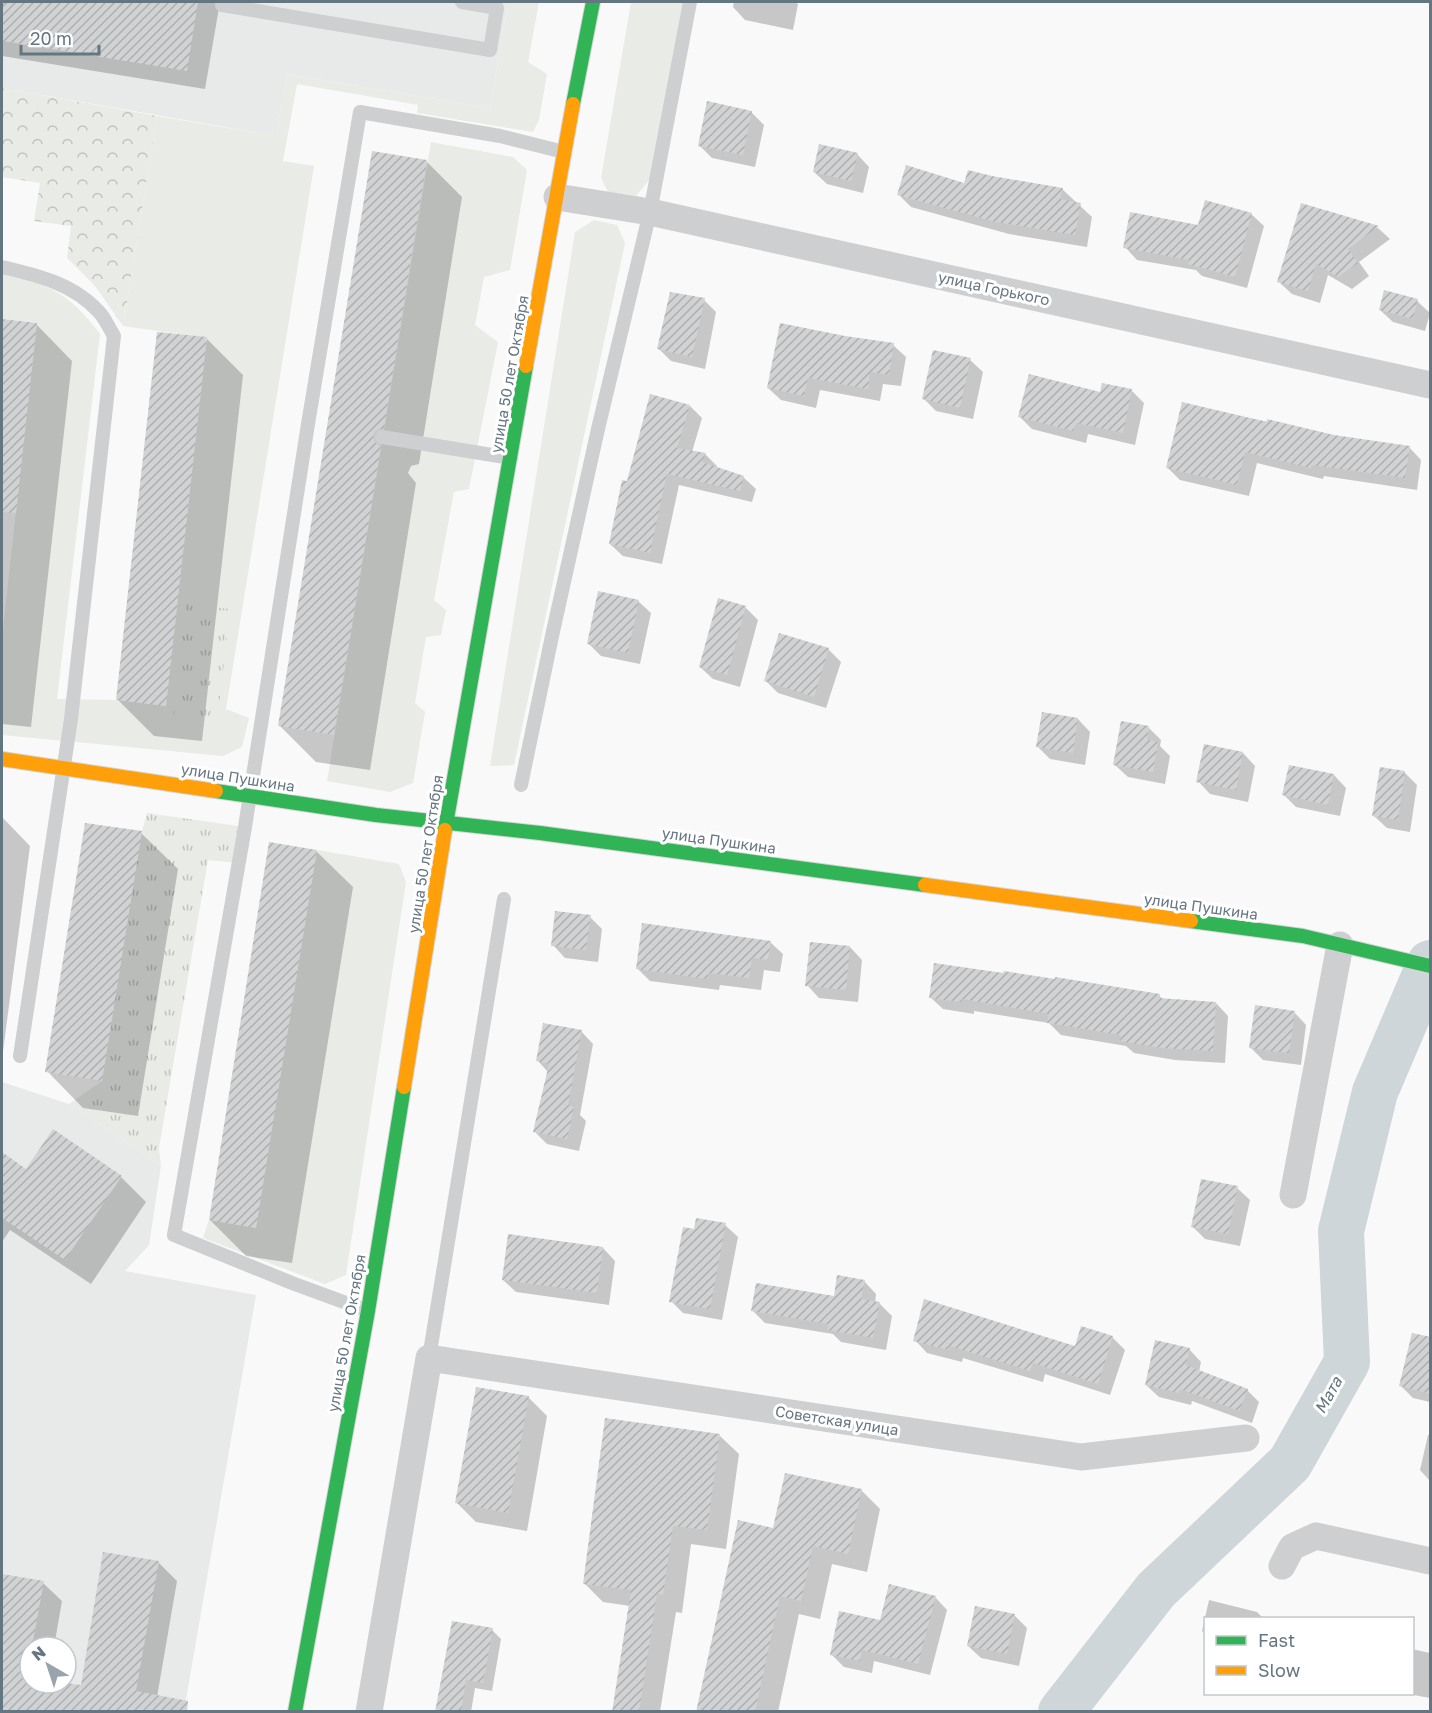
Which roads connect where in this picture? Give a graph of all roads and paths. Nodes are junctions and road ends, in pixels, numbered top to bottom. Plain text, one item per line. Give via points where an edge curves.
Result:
1 (223, 2) edge
2 (462, 2) edge
3 (593, 2) edge
4 (690, 2) edge
5 (564, 152) junction
6 (557, 197) junction
7 (650, 212) junction
8 (2, 267) edge
9 (1431, 385) edge
10 (382, 437) dead end
11 (511, 458) junction
12 (2, 759) edge
13 (64, 768) junction
14 (521, 785) dead end
15 (250, 796) junction
16 (447, 824) junction
17 (504, 899) dead end
18 (1340, 945) junction
19 (1431, 966) edge
20 (20, 1056) dead end
21 (1293, 1195) dead end
22 (368, 1311) junction
23 (429, 1358) junction
24 (1246, 1438) dead end
25 (1431, 1561) edge
26 (1282, 1566) dead end
27 (296, 1712) edge
28 (369, 1712) edge

1 - 2 lane via 222,5 490,50 496,8
3 - 5 main road, улица 50 лет Октября
4 - 7 lane
5 - 6 main road, улица 50 лет Октября
5 - 15 lane via 500,136 360,112
6 - 7 street, улица Горького
6 - 11 main road, улица 50 лет Октября
7 - 9 street, улица Горького
7 - 14 lane
8 - 13 lane via 37,275 75,291 99,312 114,336
10 - 11 lane
11 - 16 main road, улица 50 лет Октября
12 - 13 main road, улица Пушкина
13 - 15 main road, улица Пушкина
13 - 20 lane
15 - 16 main road, улица Пушкина
15 - 22 lane via 174,1235
16 - 18 main road, улица Пушкина via 540,833 1303,936
16 - 22 main road, улица 50 лет Октября
17 - 23 lane
18 - 19 main road, улица Пушкина
18 - 21 street
22 - 27 main road, улица 50 лет Октября
23 - 24 street, Советская улица via 1081,1457
23 - 28 street
25 - 26 street via 1316,1536 1292,1547

